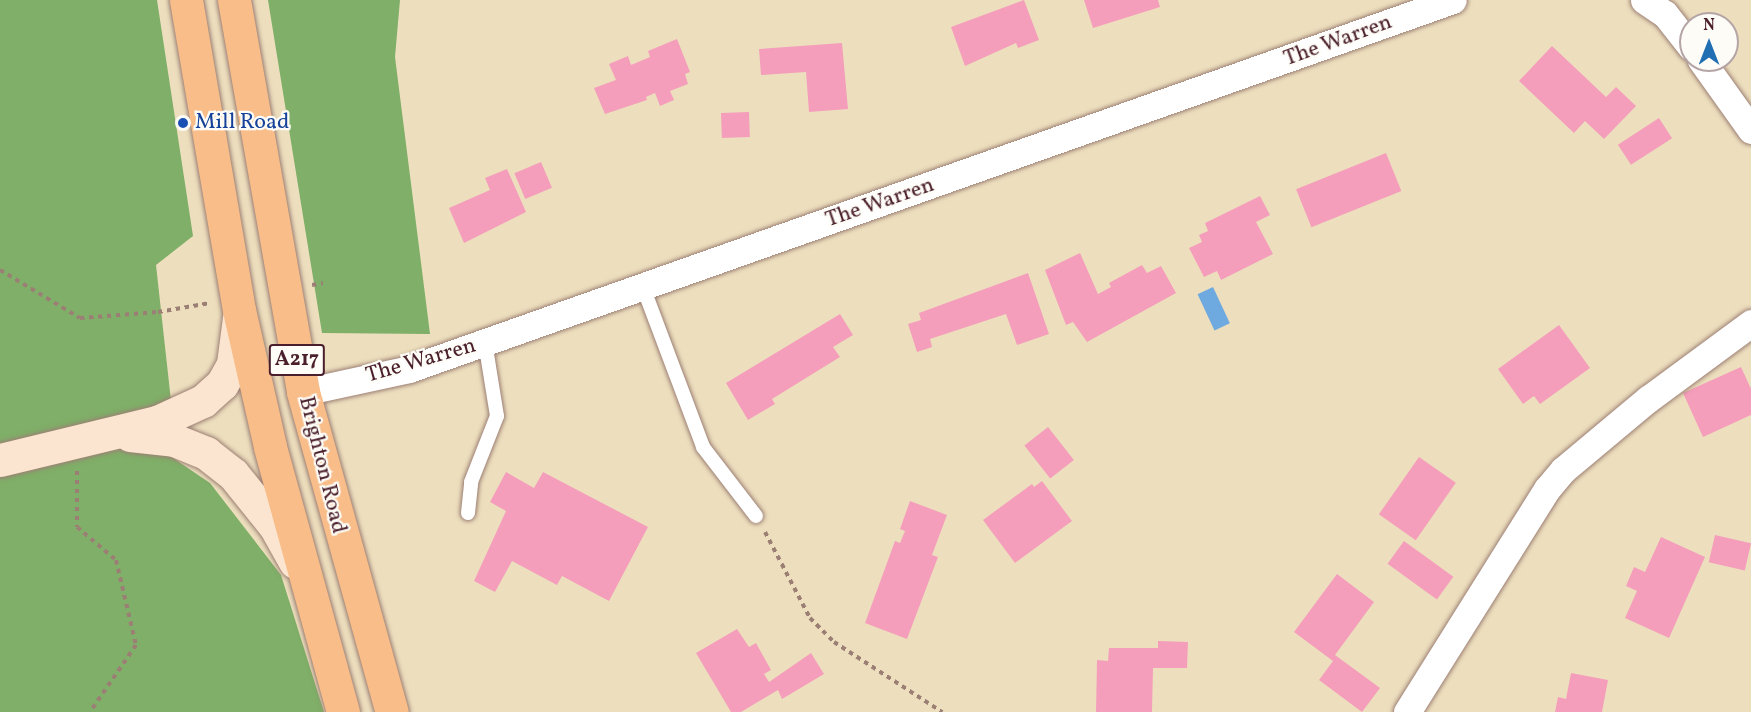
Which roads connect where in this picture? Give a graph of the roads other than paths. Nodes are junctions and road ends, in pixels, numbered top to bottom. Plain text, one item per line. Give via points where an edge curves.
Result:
1 (186, 0) edge
2 (234, 0) edge
3 (1453, 0) edge
4 (1644, 0) edge
5 (1679, 32) edge
6 (1710, 72) edge
7 (1751, 130) edge
8 (643, 287) junction
9 (238, 304) junction
10 (1751, 323) edge
11 (485, 342) junction
12 (303, 392) junction
13 (91, 440) junction
14 (0, 459) edge
15 (468, 513) dead end
16 (756, 516) road end
17 (305, 584) junction
18 (343, 712) edge
19 (392, 712) edge
20 (1407, 712) edge

1 - 9 highway, Brighton Road / A217
2 - 12 highway, Brighton Road / A217
3 - 8 street, The Warren
4 - 5 street via 1665,14
6 - 7 street
8 - 11 street, The Warren
8 - 16 lane via 704,447
9 - 13 main road via 233,364 222,384 182,413
9 - 17 highway, Brighton Road / A217
10 - 20 street via 1648,399 1563,470 1547,489
11 - 12 street, The Warren via 409,369
11 - 15 lane via 497,416 471,482
12 - 19 highway, Brighton Road / A217
13 - 14 main road
13 - 17 main road via 139,435 174,440 206,453 255,498 275,526
17 - 18 highway, Brighton Road / A217

